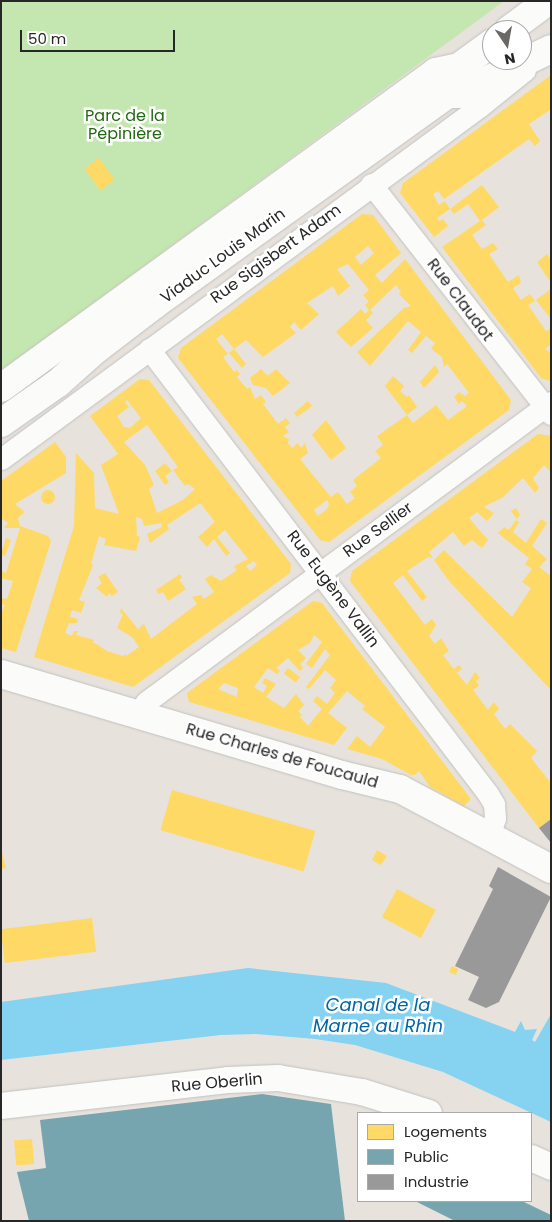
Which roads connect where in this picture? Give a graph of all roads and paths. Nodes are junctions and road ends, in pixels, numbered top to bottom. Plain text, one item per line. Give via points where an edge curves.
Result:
1 (548, 1) edge
2 (522, 20) edge
3 (482, 50) edge
4 (548, 51) edge
5 (459, 67) junction
6 (448, 94) junction
7 (371, 184) junction
8 (149, 349) junction
9 (1, 388) edge
10 (548, 408) edge
11 (1, 423) edge
12 (1, 458) edge
13 (321, 572) junction
14 (1, 674) edge
15 (136, 714) junction
16 (489, 836) junction
17 (551, 869) edge
18 (1, 1106) edge
19 (426, 1112) edge
20 (532, 1158) edge
21 (551, 1167) edge

1 - 2 main road
3 - 5 main road
4 - 6 main road, Viaduc Louis Marin via 458,94
4 - 7 street, Rue Sigisbert Adam via 479,107
5 - 6 main road
5 - 9 main road via 436,72
6 - 11 main road, Viaduc Louis Marin via 154,305 58,383
7 - 8 street, Rue Sigisbert Adam
7 - 10 street, Rue Claudot
8 - 12 street, Rue Sigisbert Adam
8 - 13 street, Rue Eugène Vallin
10 - 13 street, Rue Sellier
13 - 15 street, Rue Sellier via 146,702
13 - 16 street, Rue Eugène Vallin via 488,794 494,804 495,818
14 - 15 main road, Rue Charles de Foucauld
15 - 16 main road, Rue Charles de Foucauld via 400,789
16 - 17 main road, Rue Charles de Foucauld
18 - 19 street, Rue Oberlin via 228,1080 278,1078 362,1092
20 - 21 street

